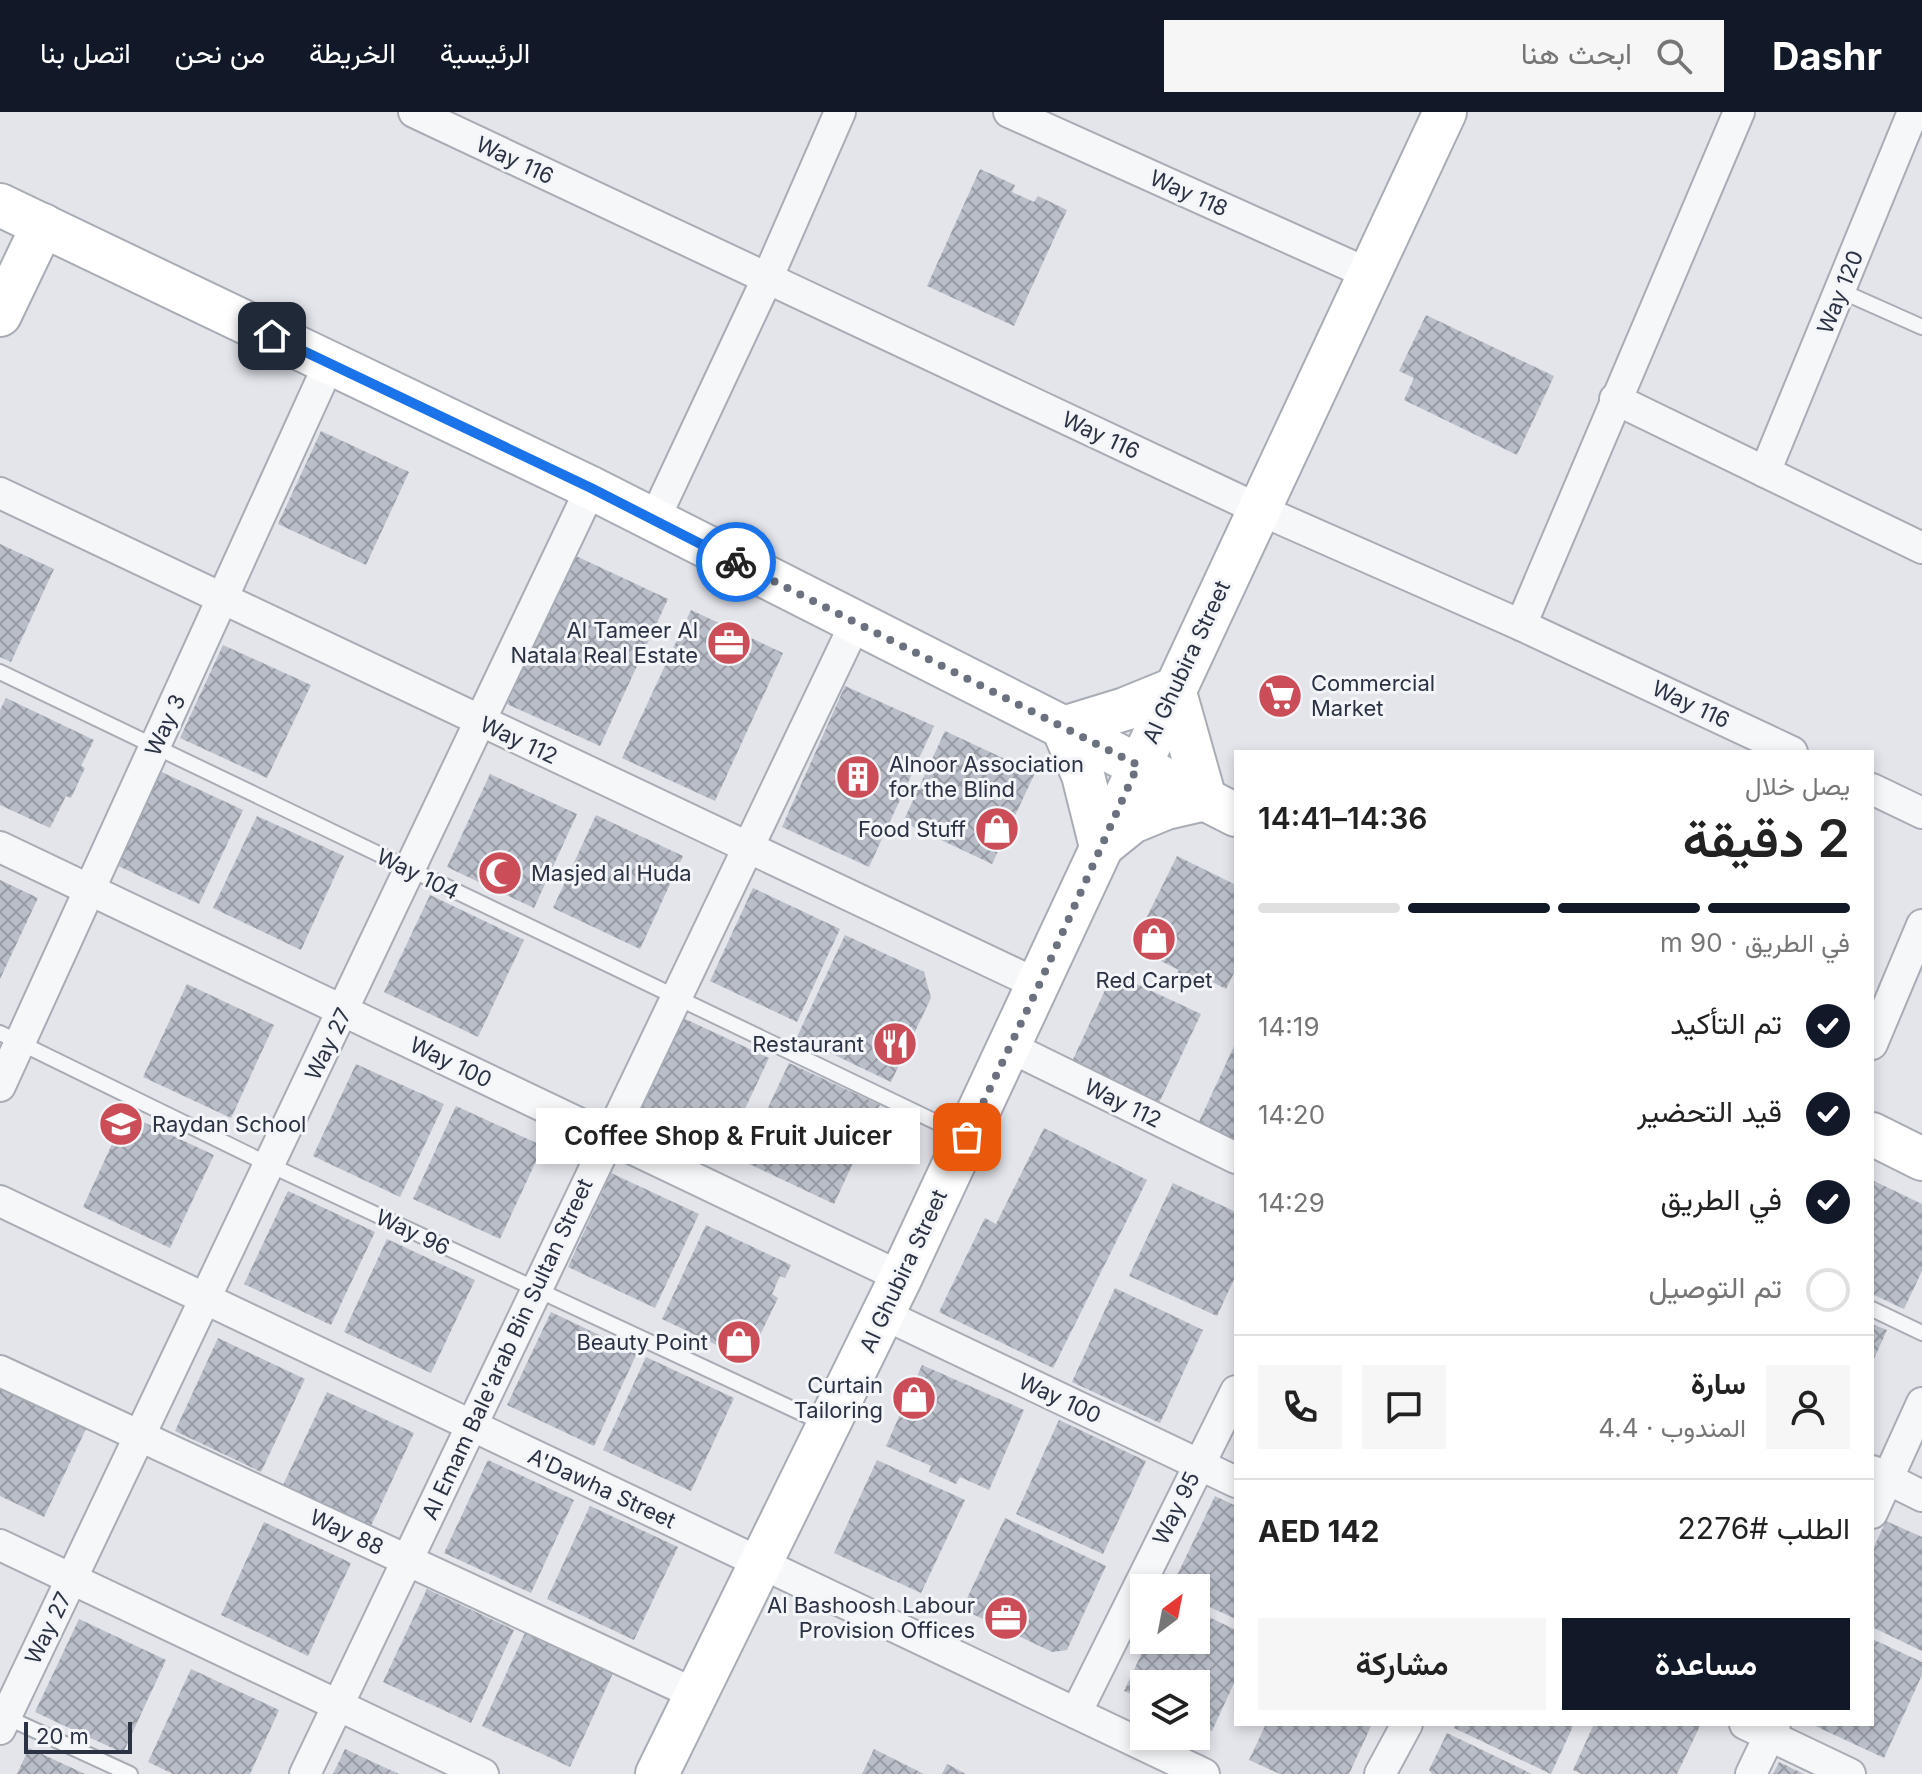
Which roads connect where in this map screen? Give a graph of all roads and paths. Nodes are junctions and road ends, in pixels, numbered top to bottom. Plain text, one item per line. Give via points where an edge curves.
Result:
1 (414, 112) edge
2 (840, 112) edge
3 (1009, 112) edge
4 (1445, 112) edge
5 (1739, 112) edge
6 (1913, 112) edge
7 (0, 205) edge
8 (43, 225) junction
9 (1369, 274) junction
10 (767, 279) junction
11 (1841, 291) junction
12 (0, 315) edge
13 (1922, 327) edge
14 (329, 364) junction
15 (1615, 399) junction
16 (1765, 472) junction
17 (591, 488) junction
18 (0, 493) edge
19 (1258, 509) junction
20 (654, 520) junction
21 (1922, 548) edge
22 (223, 599) junction
23 (856, 622) junction
24 (1521, 625) junction
25 (0, 672) edge
26 (1174, 689) junction
27 (482, 722) junction
28 (1063, 728) junction
29 (155, 747) junction
30 (1788, 750) edge
31 (1138, 765) junction
32 (1874, 790) edge
33 (1220, 807) edge
34 (1922, 813) edge
35 (0, 847) edge
36 (747, 847) junction
37 (1101, 847) junction
38 (411, 870) junction
39 (90, 890) junction
40 (1922, 925) edge
41 (1039, 985) junction
42 (675, 997) junction
43 (344, 1011) junction
44 (10, 1038) edge
45 (1874, 1039) edge
46 (1010, 1047) junction
47 (0, 1086) edge
48 (1874, 1135) edge
49 (609, 1137) junction
50 (967, 1137) junction
51 (1234, 1157) edge
52 (1922, 1159) edge
53 (270, 1165) junction
54 (0, 1201) edge
55 (901, 1277) junction
56 (536, 1289) junction
57 (206, 1299) junction
58 (1874, 1310) edge
59 (883, 1314) junction
60 (1922, 1333) edge
61 (0, 1371) edge
62 (1234, 1395) edge
63 (1922, 1403) edge
64 (471, 1425) junction
65 (829, 1426) junction
66 (140, 1436) junction
67 (1198, 1464) junction
68 (1880, 1475) edge
69 (1234, 1481) edge
70 (1922, 1496) edge
71 (1874, 1504) edge
72 (0, 1545) edge
73 (407, 1560) junction
74 (762, 1564) junction
75 (72, 1579) junction
76 (695, 1694) junction
77 (338, 1704) junction
78 (1076, 1713) junction
79 (3, 1723) edge
80 (1406, 1726) edge
81 (1763, 1728) edge
82 (130, 1774) edge
83 (305, 1774) edge
84 (483, 1774) edge
85 (657, 1774) edge
86 (1204, 1774) edge
87 (1380, 1774) edge
88 (1751, 1774) edge
89 (1850, 1774) edge

1 - 10 street, Way 116
2 - 10 street
3 - 9 street, Way 118
4 - 9 street, Al Ghubira Street
5 - 15 street
6 - 11 street, Way 120
7 - 8 street
8 - 12 street
8 - 14 street
9 - 19 street, Al Ghubira Street
10 - 19 street, Way 116
10 - 20 street
11 - 13 lane
11 - 16 street, Way 120
14 - 17 street
14 - 22 street, Way 3
15 - 16 street
15 - 24 street
16 - 21 street
17 - 20 street
17 - 27 street, Way 27
18 - 22 street, Way 112
19 - 24 street, Way 116
19 - 26 street, Al Ghubira Street
20 - 23 street
22 - 27 street, Way 112
22 - 29 street, Way 3
23 - 28 street
23 - 36 street, Al Emam Bale'arab Bin Sultan Street
24 - 30 street, Way 116
25 - 29 lane, Way 104
26 - 28 street
26 - 31 street, Al Ghubira Street
26 - 33 street
27 - 36 street, Way 112
27 - 38 street, Way 27
28 - 31 street
28 - 37 street via 1083,775
29 - 38 lane, Way 104
29 - 39 street, Way 3
31 - 33 street
31 - 37 street, Al Ghubira Street
32 - 34 street
33 - 37 street via 1166,808 1132,822
35 - 39 street, Way 100
36 - 41 street, Way 112
36 - 42 street, Al Emam Bale'arab Bin Sultan Street
37 - 41 street, Al Ghubira Street
38 - 42 lane, Way 104
38 - 43 street, Way 27
39 - 43 street, Way 100
39 - 44 street, Way 3
40 - 45 street
41 - 46 street, Al Ghubira Street
42 - 49 street, Al Emam Bale'arab Bin Sultan Street
42 - 50 lane, Way 104
43 - 49 street, Way 100
43 - 53 street, Way 27
44 - 47 street, Way 3
44 - 53 lane, Way 96
46 - 50 street, Al Ghubira Street
46 - 51 street, Way 112
48 - 52 street
49 - 55 street, Way 100
49 - 56 street, Al Emam Bale'arab Bin Sultan Street
50 - 55 street, Al Ghubira Street
53 - 56 lane, Way 96
53 - 57 street, Way 27
54 - 57 street, A'Dawha Street
55 - 59 street, Al Ghubira Street
56 - 64 street, Al Emam Bale'arab Bin Sultan Street
56 - 65 lane, Way 96
57 - 64 street, A'Dawha Street
57 - 66 street, Way 27
58 - 60 lane
59 - 65 street, Al Ghubira Street
59 - 67 street, Way 100
61 - 66 street, Way 88
62 - 67 street, Way 95
63 - 68 street
64 - 73 street, Al Emam Bale'arab Bin Sultan Street
64 - 74 street, A'Dawha Street
65 - 74 street, Al Ghubira Street
66 - 73 street, Way 88
66 - 75 street, Way 27
67 - 69 street, Way 100
67 - 78 street, Way 95
68 - 70 street
68 - 71 street
72 - 75 street
73 - 76 street, Way 88
73 - 77 street, Al Emam Bale'arab Bin Sultan Street
74 - 76 street, Al Ghubira Street
74 - 78 street, A'Dawha Street
75 - 77 street
75 - 79 street, Way 27
76 - 85 street, Al Ghubira Street
77 - 83 street, Al Emam Bale'arab Bin Sultan Street
77 - 84 street
78 - 86 street, A'Dawha Street
79 - 82 lane
80 - 87 street
81 - 88 street
81 - 89 street

